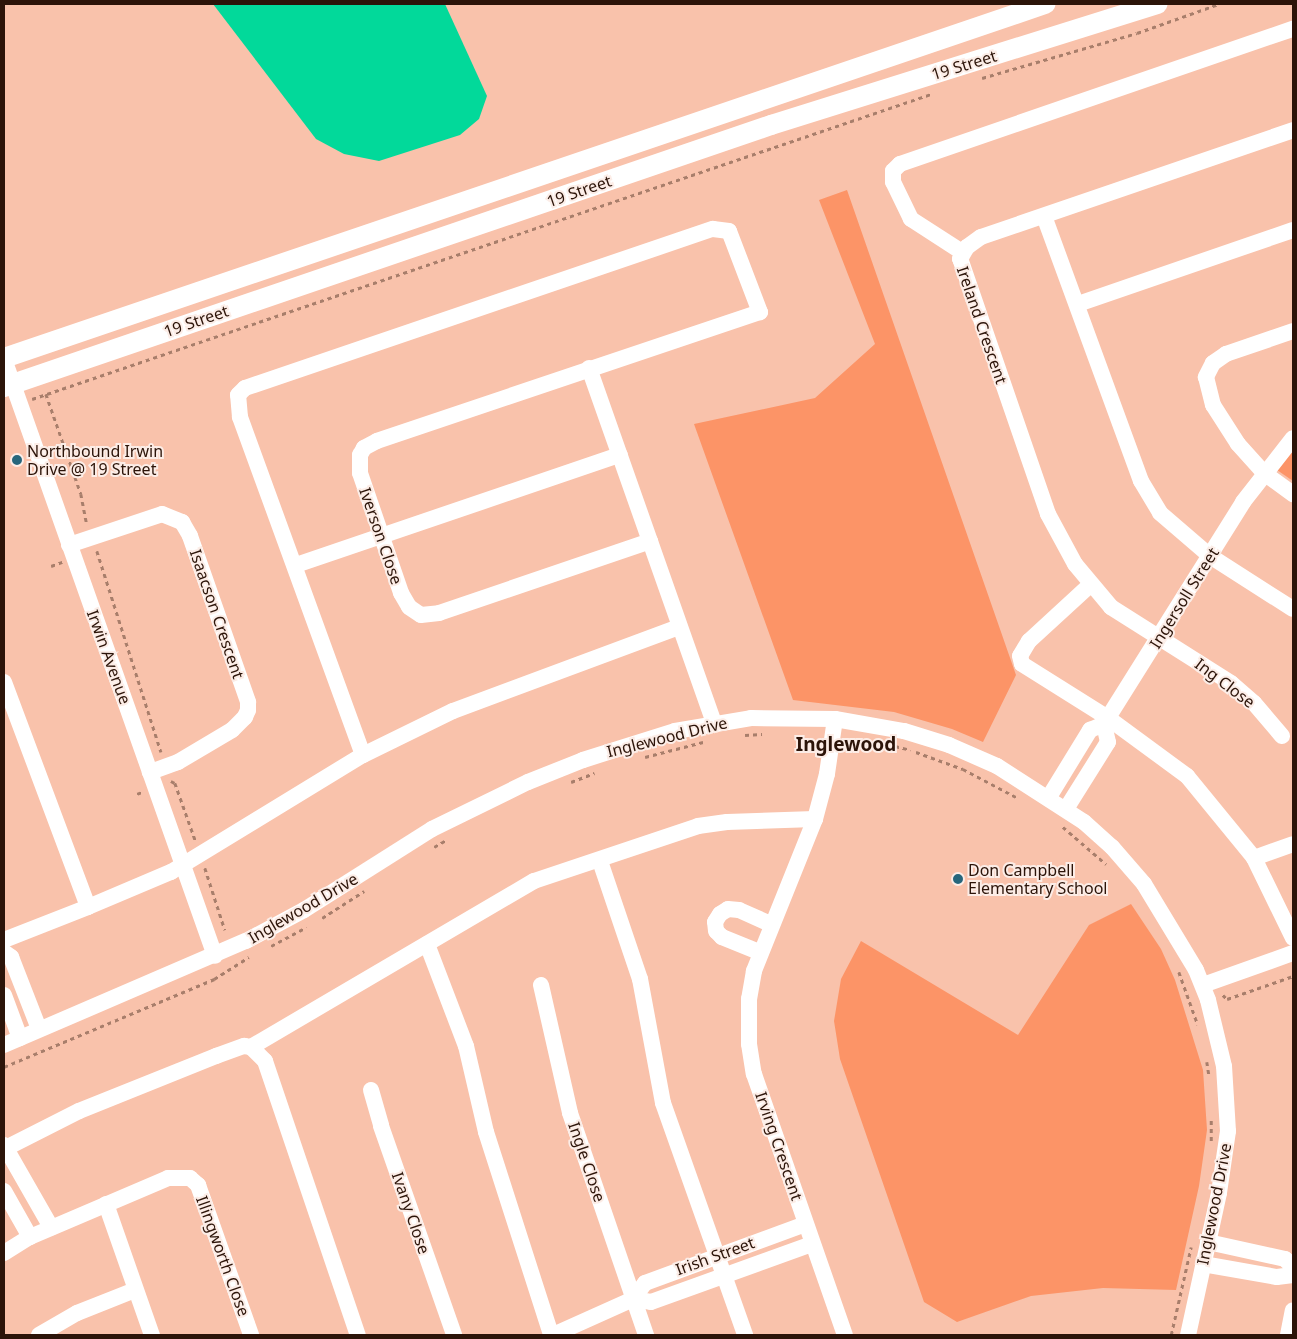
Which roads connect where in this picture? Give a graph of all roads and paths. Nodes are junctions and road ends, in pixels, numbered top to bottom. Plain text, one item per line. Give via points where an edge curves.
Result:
1 (1045, 4) edge
2 (1158, 4) edge
3 (1219, 4) edge
4 (1293, 29) edge
5 (980, 78) dead end
6 (933, 93) dead end
7 (1293, 130) edge
8 (1044, 216) junction
9 (1293, 230) edge
10 (962, 252) junction
11 (1078, 304) junction
12 (1293, 332) edge
13 (4, 358) edge
14 (589, 368) junction
15 (8, 385) edge
16 (1293, 438) edge
17 (620, 454) junction
18 (1264, 473) junction
19 (1293, 494) edge
20 (87, 524) dead end
21 (381, 536) junction
22 (650, 541) junction
23 (69, 545) junction
24 (96, 550) dead end
25 (1210, 556) junction
26 (58, 563) dead end
27 (296, 565) junction
28 (51, 566) dead end
29 (1090, 585) junction
30 (1293, 609) edge
31 (679, 627) junction
32 (1159, 638) junction
33 (4, 682) edge
34 (835, 718) junction
35 (1106, 721) junction
36 (714, 723) junction
37 (768, 734) dead end
38 (741, 735) dead end
39 (1282, 736) dead end
40 (711, 740) dead end
41 (889, 744) dead end
42 (161, 752) dead end
43 (363, 755) junction
44 (641, 758) dead end
45 (603, 770) dead end
46 (150, 772) junction
47 (568, 783) dead end
48 (143, 791) dead end
49 (137, 794) dead end
50 (1048, 797) junction
51 (1017, 798) dead end
52 (1062, 816) junction
53 (815, 819) junction
54 (448, 839) dead end
55 (1293, 844) edge
56 (431, 848) dead end
57 (1254, 858) junction
58 (600, 860) junction
59 (183, 866) junction
60 (1108, 866) dead end
61 (369, 888) dead end
62 (88, 907) junction
63 (316, 922) dead end
64 (770, 924) junction
65 (309, 926) dead end
66 (1293, 938) edge
67 (4, 940) edge
68 (427, 944) junction
69 (264, 949) dead end
70 (4, 952) edge
71 (759, 952) junction
72 (256, 953) dead end
73 (1293, 953) edge
74 (214, 956) junction
75 (1176, 966) dead end
76 (1293, 976) edge
77 (541, 985) dead end
78 (1203, 985) junction
79 (4, 994) edge
80 (1223, 996) dead end
81 (39, 1030) junction
82 (1199, 1030) dead end
83 (20, 1038) junction
84 (4, 1045) edge
85 (251, 1047) junction
86 (1206, 1057) dead end
87 (4, 1067) edge
88 (1209, 1079) dead end
89 (371, 1090) dead end
90 (1212, 1111) dead end
91 (1210, 1145) dead end
92 (4, 1147) edge
93 (4, 1191) edge
94 (106, 1204) junction
95 (805, 1224) junction
96 (51, 1227) junction
97 (30, 1237) junction
98 (1200, 1242) junction
99 (812, 1244) junction
100 (4, 1252) edge
101 (717, 1255) junction
102 (1203, 1264) junction
103 (1293, 1267) edge
104 (724, 1275) junction
105 (1293, 1275) edge
106 (136, 1290) junction
107 (633, 1299) junction
108 (1293, 1310) edge
109 (39, 1335) edge
110 (152, 1335) edge
111 (252, 1335) edge
112 (358, 1335) edge
113 (454, 1335) edge
114 (552, 1335) edge
115 (646, 1335) edge
116 (745, 1335) edge
117 (846, 1335) edge
118 (1171, 1335) edge
119 (1188, 1335) edge
120 (1288, 1335) edge

1 - 13 main road, 19 Street
2 - 15 main road, 19 Street via 771,125
3 - 5 path
4 - 10 street via 900,164 893,171 893,182 911,219
6 - 20 path via 46,394 81,494
7 - 8 street, Ireland Crescent
8 - 10 street, Ireland Crescent via 982,238
8 - 11 street
9 - 11 street
10 - 29 street, Ireland Crescent via 961,266 1048,514 1064,546
11 - 25 street via 1141,481 1160,513
12 - 18 street via 1226,354 1213,363 1206,378 1208,394 1219,416
13 - 15 street, Irwin Avenue
14 - 17 street
14 - 21 street, Iverson Close via 364,448 358,461 360,473
14 - 27 street, Iverson Close via 760,312 733,236 722,228 245,388 238,395 240,417
15 - 23 street, Irwin Avenue
16 - 18 street, Ingersoll Street
17 - 21 street
17 - 22 street
18 - 19 street
18 - 25 street, Ingersoll Street
21 - 22 street, Iverson Close via 404,601 421,615 438,613
21 - 27 street
22 - 31 street
23 - 46 street, Irwin Avenue
23 - 46 street, Isaacson Crescent via 162,514 182,522 190,536 248,702 248,710 232,730 178,762
24 - 42 path via 100,553
25 - 30 street
25 - 32 street, Ingersoll Street
26 - 28 path
27 - 43 street
29 - 32 street, Ireland Crescent via 1111,607
29 - 35 street via 1029,642 1020,656 1022,664
31 - 36 street
31 - 43 street via 507,688
32 - 35 street, Ingersoll Street
32 - 39 street, Ing Close via 1231,683 1254,703
33 - 62 street
34 - 36 street, Inglewood Drive via 783,716
34 - 50 street, Inglewood Drive via 873,724 949,745 997,766
34 - 53 street, Irving Crescent via 827,774
35 - 50 street, Ingersoll Street via 1090,730
35 - 52 street via 1108,742
35 - 57 street via 1187,776
36 - 74 street, Inglewood Drive via 628,744 519,786 432,829 304,910
37 - 38 path
40 - 44 path
41 - 51 path via 963,769
43 - 59 street
45 - 47 path
46 - 59 street, Irwin Avenue
48 - 49 path
50 - 52 street, Inglewood Drive
52 - 60 path
52 - 78 street, Inglewood Drive via 1112,847 1144,884 1180,938
53 - 58 street via 698,826
53 - 64 street, Irving Crescent
54 - 56 path
55 - 57 street
57 - 66 street
58 - 68 street via 534,881
58 - 101 street via 640,980 663,1103
59 - 62 street
59 - 74 street, Irwin Avenue
61 - 63 path
62 - 67 street
64 - 71 street, Irving Crescent
64 - 71 street via 739,910 728,909 715,922 716,931 722,937
65 - 69 path
68 - 85 street
68 - 114 street via 466,1046 486,1132
70 - 81 street via 11,957
71 - 95 street, Irving Crescent via 749,999 748,1044 754,1074
72 - 87 path via 214,979
73 - 78 street
74 - 81 street, Inglewood Drive
75 - 82 path
76 - 80 path via 1227,999
77 - 107 street, Ingle Close via 570,1113
78 - 98 street, Inglewood Drive via 1224,1066 1228,1101 1225,1164
79 - 83 street
81 - 83 street, Inglewood Drive
83 - 84 street, Inglewood Drive
85 - 92 street via 244,1046 216,1056 88,1108
85 - 112 street via 265,1061
86 - 88 path
89 - 113 street, Ivany Close
90 - 91 path
92 - 96 street
93 - 97 street
94 - 96 street, Illingworth Close
94 - 106 street
94 - 111 street, Illingworth Close via 168,1178 190,1178 198,1185
95 - 99 street, Irving Crescent
95 - 101 street, Irish Street
96 - 97 street, Illingworth Close
97 - 100 street, Illingworth Close
98 - 102 street, Inglewood Drive
98 - 103 street via 1285,1259
98 - 118 path
99 - 104 street, Irish Street
99 - 117 street, Irving Crescent
101 - 104 street
101 - 107 street, Irish Street via 644,1283
102 - 105 street via 1278,1278
102 - 119 street, Inglewood Drive
104 - 107 street, Irish Street via 651,1302
104 - 116 street
106 - 109 street via 77,1313
106 - 110 street
107 - 114 street, Irish Street
107 - 115 street, Ingle Close
108 - 120 street

